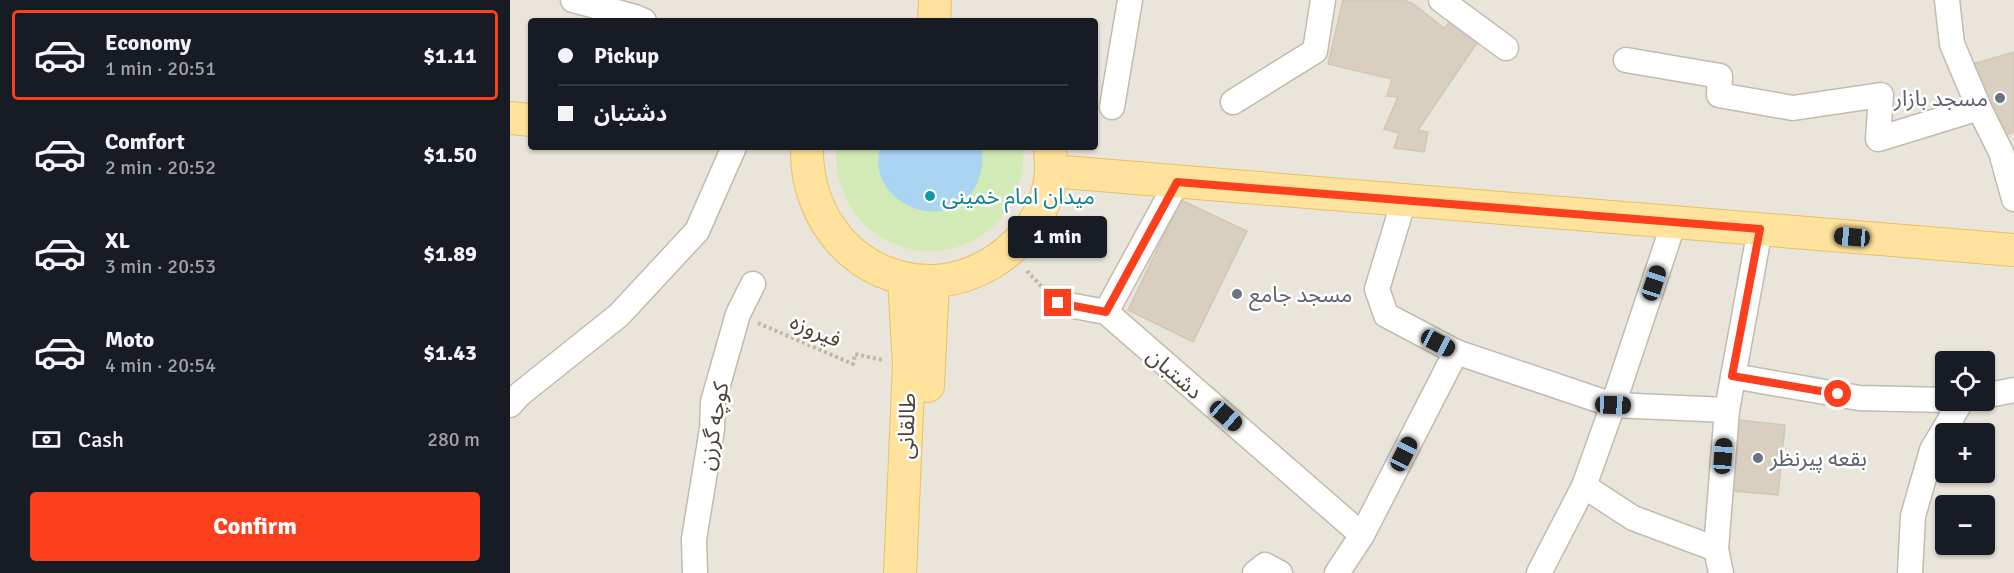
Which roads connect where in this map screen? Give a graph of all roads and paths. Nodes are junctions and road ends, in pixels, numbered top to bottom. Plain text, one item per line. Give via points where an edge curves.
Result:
1 (573, 0) edge
2 (935, 0) edge
3 (1130, 0) edge
4 (1323, 0) edge
5 (1947, 0) edge
6 (1447, 2) edge
7 (637, 18) edge
8 (934, 18) edge
9 (1506, 48) dead end
10 (1626, 60) dead end
11 (1233, 102) dead end
12 (1112, 107) dead end
13 (1979, 108) junction
14 (510, 118) edge
15 (528, 120) edge
16 (733, 150) edge
17 (802, 150) edge
18 (1050, 159) edge
19 (1177, 182) junction
20 (2014, 199) edge
21 (1404, 200) junction
22 (1674, 222) junction
23 (1760, 229) junction
24 (2014, 250) edge
25 (1009, 252) junction
26 (919, 280) junction
27 (753, 285) dead end
28 (1058, 303) joint
29 (1106, 312) junction
30 (738, 314) junction
31 (1456, 352) junction
32 (909, 365) junction
33 (1732, 376) junction
34 (2014, 390) edge
35 (1995, 394) edge
36 (1935, 400) edge
37 (510, 405) edge
38 (1613, 405) junction
39 (1727, 410) junction
40 (1955, 411) edge
41 (1584, 486) junction
42 (1362, 535) junction
43 (1716, 549) junction
44 (1339, 572) edge
45 (695, 573) edge
46 (900, 573) edge
47 (920, 573) edge
48 (1255, 573) edge
49 (1280, 573) edge
50 (1539, 573) edge
51 (1721, 573) edge
52 (1910, 573) edge

1 - 7 street
2 - 8 main road
3 - 12 street
4 - 11 street via 1315,51
5 - 13 street via 1952,44
6 - 9 street
10 - 13 street via 1720,76 1719,95 1793,108 1881,95 1878,139
13 - 20 street via 2001,152
14 - 15 main road
16 - 37 street via 697,231 619,315
17 - 26 main road via 809,184 822,217 843,245 871,266
18 - 19 main road
18 - 25 main road via 1044,202 1029,229
19 - 21 main road
19 - 29 street
21 - 22 main road
21 - 31 street via 1377,289 1386,315
22 - 23 main road
22 - 38 street
23 - 24 main road
23 - 33 street
25 - 26 main road via 973,273
25 - 28 path
26 - 32 main road, طالقانی
26 - 47 main road, طالقانی
27 - 30 street, کوچه گرزن
28 - 29 street
29 - 42 street, دشتبان
30 - 32 path, فیروزه via 853,364 855,354
30 - 45 street, کوچه گرزن via 713,402 693,539
31 - 38 street
31 - 42 street
32 - 46 main road, طالقانی
33 - 36 street via 1859,398
33 - 39 street
34 - 35 street
38 - 39 street
38 - 41 street
39 - 43 street
40 - 52 street via 1932,450 1916,505
41 - 43 street via 1633,518
41 - 50 street
42 - 44 street
43 - 51 street
48 - 49 street via 1265,565

